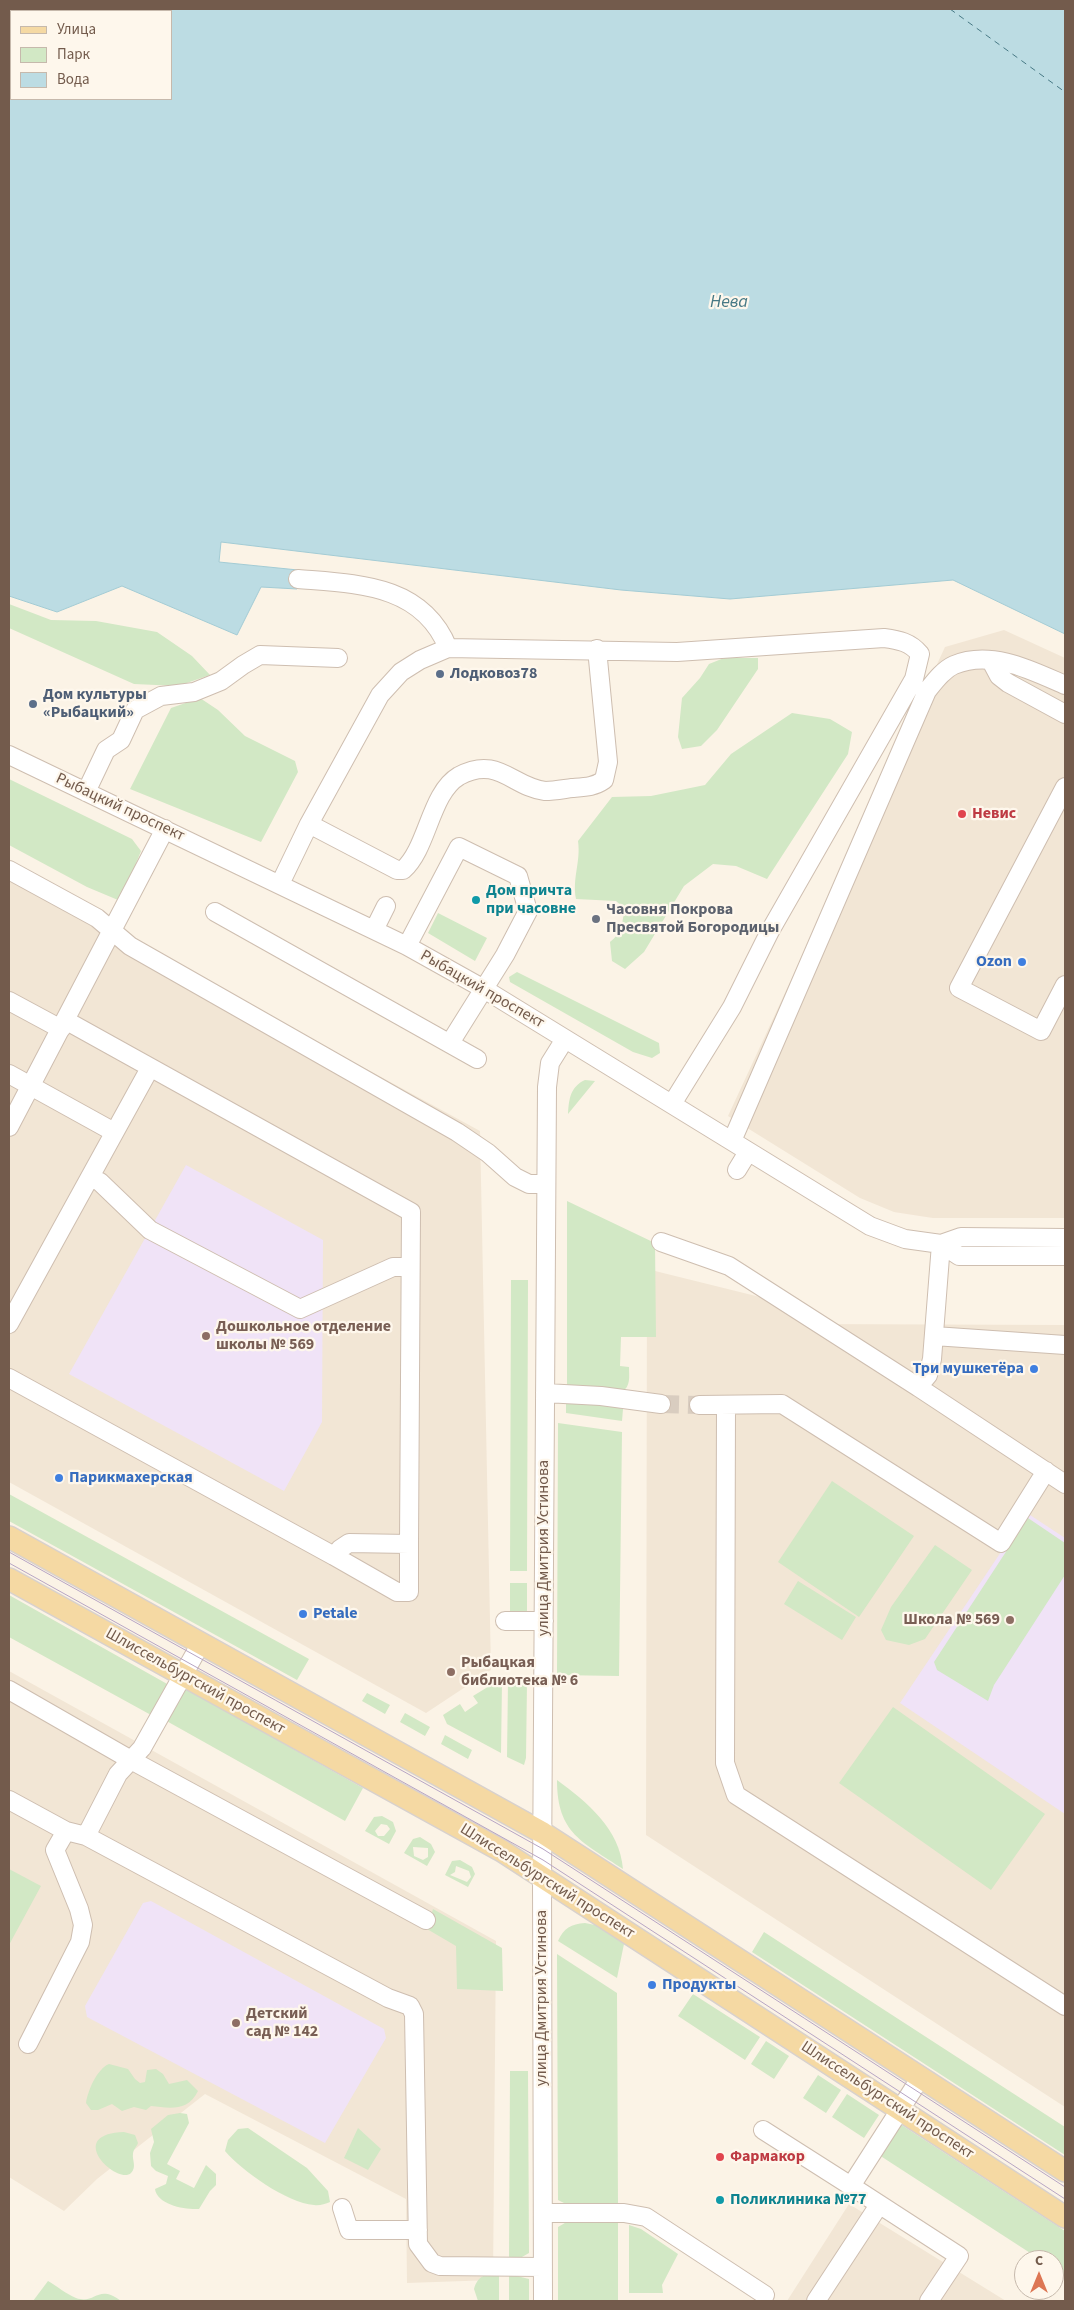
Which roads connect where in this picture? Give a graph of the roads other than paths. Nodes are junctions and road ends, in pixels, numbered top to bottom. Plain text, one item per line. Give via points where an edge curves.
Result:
1 (298, 579) dead end
2 (448, 648) junction
3 (597, 650) junction
4 (338, 658) dead end
5 (991, 661) junction
6 (1065, 685) edge
7 (1065, 714) edge
8 (9, 755) edge
9 (1065, 787) edge
10 (86, 792) junction
11 (309, 824) junction
12 (165, 829) junction
13 (9, 870) edge
14 (280, 884) junction
15 (386, 906) dead end
16 (215, 912) dead end
17 (374, 930) junction
18 (112, 931) junction
19 (407, 946) junction
20 (1065, 985) edge
21 (484, 989) junction
22 (9, 1001) edge
23 (63, 1024) junction
24 (565, 1039) junction
25 (450, 1044) junction
26 (477, 1059) dead end
27 (150, 1068) junction
28 (9, 1074) edge
29 (31, 1085) junction
30 (672, 1104) junction
31 (9, 1127) edge
32 (114, 1132) junction
33 (732, 1141) junction
34 (748, 1152) junction
35 (737, 1170) dead end
36 (90, 1177) junction
37 (546, 1184) junction
38 (1065, 1238) edge
39 (661, 1242) dead end
40 (941, 1244) junction
41 (1065, 1256) edge
42 (410, 1267) junction
43 (9, 1324) edge
44 (934, 1336) junction
45 (1065, 1345) edge
46 (9, 1378) edge
47 (918, 1387) junction
48 (545, 1393) junction
49 (661, 1404) tunnel mouth
50 (699, 1405) tunnel mouth
51 (726, 1405) junction
52 (1046, 1471) junction
53 (1065, 1484) edge
54 (9, 1537) edge
55 (409, 1544) junction
56 (334, 1556) junction
57 (9, 1579) edge
58 (505, 1621) dead end
59 (544, 1621) junction
60 (201, 1643) junction
61 (183, 1675) junction
62 (9, 1690) edge
63 (131, 1760) junction
64 (9, 1800) edge
65 (66, 1831) junction
66 (543, 1833) junction
67 (86, 1836) junction
68 (542, 1877) junction
69 (426, 1920) dead end
70 (1065, 2006) edge
71 (28, 2044) dead end
72 (921, 2077) junction
73 (900, 2110) junction
74 (763, 2130) dead end
75 (1065, 2170) edge
76 (851, 2186) junction
77 (879, 2205) junction
78 (342, 2208) dead end
79 (543, 2213) junction
80 (1065, 2217) edge
81 (418, 2230) junction
82 (543, 2267) junction
83 (765, 2295) dead end
84 (543, 2301) edge
85 (816, 2301) edge
86 (929, 2301) edge

1 - 2 street via 387,590 418,607 440,628
2 - 3 street
2 - 11 street via 401,672 380,695
3 - 11 street via 608,762 604,780 596,786 546,791 496,770 485,769 459,777 448,786 413,858 403,870 397,870
3 - 30 street via 677,652 884,638 901,640 920,654 914,679 886,731 770,932 732,1007
4 - 10 street via 260,655 221,681 194,692 161,696 135,710 122,740 106,750
5 - 6 street via 1009,663
5 - 7 street via 999,676 1008,683
5 - 33 street via 955,664 941,673 926,691
8 - 10 street, Рыбацкий проспект
9 - 20 street via 959,988 1041,1031
10 - 12 street, Рыбацкий проспект
11 - 14 street
12 - 14 street, Рыбацкий проспект
12 - 18 street
13 - 18 street via 97,918
14 - 17 street, Рыбацкий проспект
15 - 17 street
16 - 25 street
17 - 19 street, Рыбацкий проспект
18 - 23 street
18 - 37 street via 130,946 457,1132 516,1177 529,1184
19 - 21 street, Рыбацкий проспект
19 - 21 street via 459,847 518,876 528,911
21 - 24 street, Рыбацкий проспект
21 - 25 street
22 - 23 street
23 - 27 street
23 - 29 street
24 - 30 street, Рыбацкий проспект
24 - 37 street, улица Дмитрия Устинова via 550,1063
25 - 26 street
27 - 32 street
27 - 42 street via 410,1212
28 - 29 street
29 - 31 street
29 - 32 street
30 - 33 street, Рыбацкий проспект
32 - 36 street
33 - 34 street, Рыбацкий проспект
34 - 35 street
34 - 40 street, Рыбацкий проспект via 870,1226 905,1238
36 - 42 street via 100,1182 150,1230 300,1309 393,1267
36 - 43 street
37 - 48 street, улица Дмитрия Устинова
38 - 40 street, Рыбацкий проспект via 961,1237
39 - 47 street via 730,1266
40 - 41 street, Рыбацкий проспект via 959,1256
40 - 44 street
42 - 55 street
44 - 45 street
44 - 47 street via 928,1376
46 - 56 street
47 - 52 street
48 - 49 street
48 - 59 street, улица Дмитрия Устинова
50 - 51 street
51 - 52 street via 782,1404 1001,1543
51 - 70 street via 725,1763 736,1795
52 - 53 street
54 - 60 main road
55 - 56 street via 349,1544
55 - 56 street via 409,1592 397,1592
57 - 61 main road, Шлиссельбургский проспект
58 - 59 street
59 - 66 street, улица Дмитрия Устинова
60 - 61 street
60 - 66 main road
61 - 63 street via 142,1748
61 - 68 main road, Шлиссельбургский проспект via 502,1851
62 - 63 street
63 - 67 street via 118,1774
63 - 69 street
64 - 65 street
65 - 67 street
65 - 71 street via 55,1850 79,1909 83,1925 80,1942
66 - 68 street, улица Дмитрия Устинова
66 - 72 main road
67 - 81 street via 388,1998 410,2006 414,2014
68 - 73 main road, Шлиссельбургский проспект
68 - 79 street, улица Дмитрия Устинова
72 - 73 street
72 - 75 main road
73 - 76 street
73 - 80 main road, Шлиссельбургский проспект
74 - 76 street
76 - 77 street
77 - 85 street
77 - 86 street via 959,2256
78 - 81 street via 349,2230
79 - 82 street, улица Дмитрия Устинова
79 - 83 street via 624,2213 646,2217
81 - 82 street via 418,2244 423,2254 440,2266
82 - 84 street, улица Дмитрия Устинова

